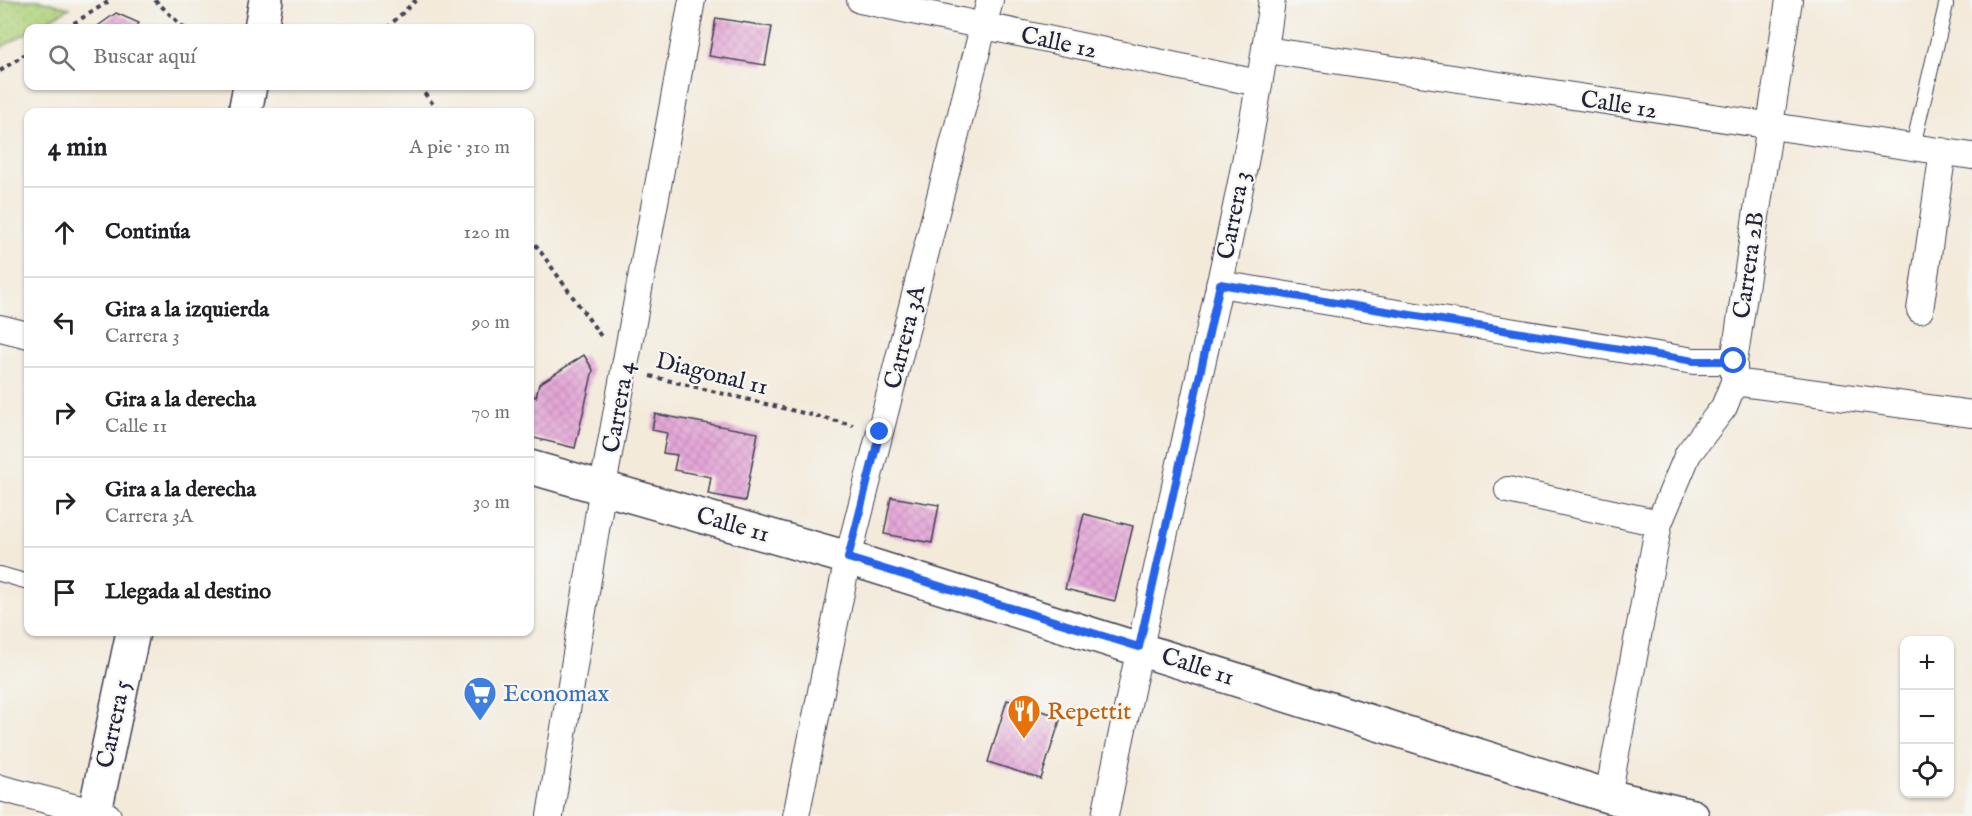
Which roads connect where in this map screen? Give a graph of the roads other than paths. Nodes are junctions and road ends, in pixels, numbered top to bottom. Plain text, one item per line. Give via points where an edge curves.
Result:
1 (266, 0) edge
2 (692, 0) edge
3 (860, 0) edge
4 (990, 0) edge
5 (1272, 0) edge
6 (1789, 0) edge
7 (1946, 5) dead end
8 (262, 24) edge
9 (982, 26) junction
10 (1266, 50) junction
11 (1258, 83) junction
12 (249, 90) edge
13 (246, 108) edge
14 (1769, 126) junction
15 (1913, 146) junction
16 (1943, 151) junction
17 (1972, 156) edge
18 (1220, 284) junction
19 (1920, 310) dead end
20 (0, 328) edge
21 (24, 334) edge
22 (1734, 372) junction
23 (1972, 414) edge
24 (534, 468) edge
25 (603, 486) junction
26 (1508, 490) dead end
27 (1659, 523) junction
28 (848, 558) junction
29 (0, 574) edge
30 (24, 581) edge
31 (131, 636) edge
32 (1139, 647) junction
33 (0, 788) edge
34 (1608, 796) junction
35 (1648, 811) edge
36 (99, 815) edge
37 (550, 816) edge
38 (796, 816) edge
39 (1105, 816) edge
40 (1692, 816) edge

1 - 8 main road
2 - 25 street, Carrera 4
3 - 9 street, Calle 12
4 - 9 street, Carrera 3A
5 - 10 street, Carrera 3
6 - 14 street, Carrera 2B
7 - 15 lane
9 - 11 street, Calle 12
9 - 28 street, Carrera 3A
10 - 11 street, Carrera 3
10 - 14 street, Calle 12
11 - 18 street, Carrera 3
12 - 13 main road
14 - 15 street, Calle 12
14 - 22 street, Carrera 2B
15 - 16 street, Calle 12
16 - 17 street, Calle 12
16 - 19 street
18 - 22 street via 1694,361
18 - 32 street, Carrera 3
20 - 21 street
22 - 23 street
22 - 27 street, Carrera 2B via 1724,407 1688,454
24 - 25 main road, Calle 11
25 - 28 main road, Calle 11
25 - 37 street, Carrera 4
26 - 27 street
27 - 34 street, Carrera 2B
28 - 32 main road, Calle 11
28 - 38 street, Carrera 3A
29 - 30 lane
31 - 36 main road, Carrera 5
32 - 34 main road, Calle 11
32 - 39 street, Carrera 3
33 - 36 street
34 - 35 main road, Calle 11
35 - 40 main road, Calle 11

